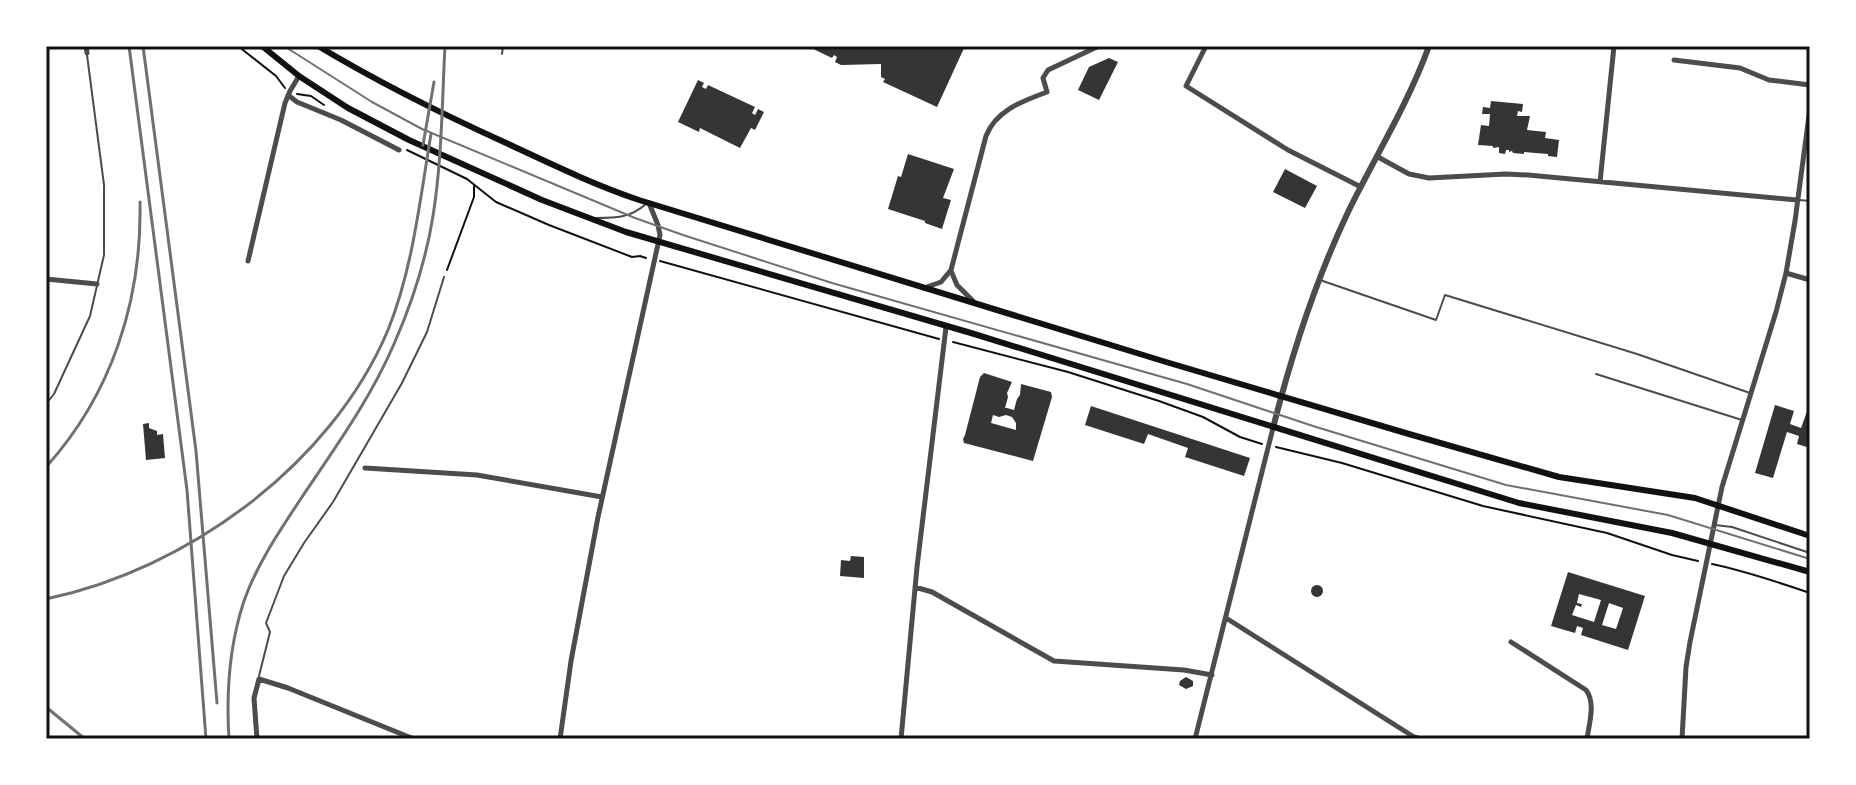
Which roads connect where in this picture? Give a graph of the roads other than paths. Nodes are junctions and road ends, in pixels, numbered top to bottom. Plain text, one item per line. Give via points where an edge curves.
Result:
1 (262, 46) edge
2 (318, 46) edge
3 (503, 46) edge
4 (1099, 46) edge
5 (1206, 46) edge
6 (1429, 46) edge
7 (1614, 46) edge
8 (86, 49) edge
9 (502, 54) dead end
10 (1674, 60) dead end
11 (299, 76) junction
12 (1810, 85) edge
13 (291, 95) junction
14 (1810, 108) edge
15 (400, 149) road end
16 (1378, 157) junction
17 (1600, 182) junction
18 (1361, 188) junction
19 (1797, 200) junction
20 (1810, 201) edge
21 (648, 202) junction
22 (587, 218) junction
23 (658, 243) junction
24 (248, 261) dead end
25 (951, 270) junction
26 (1786, 273) junction
27 (444, 277) road end
28 (46, 279) edge
29 (1319, 279) junction
30 (1810, 280) edge
31 (97, 284) junction
32 (923, 288) junction
33 (976, 304) junction
34 (946, 327) junction
35 (1596, 374) dead end
36 (1752, 394) junction
37 (1281, 397) junction
38 (46, 404) edge
39 (1743, 421) junction
40 (1273, 428) junction
41 (365, 468) dead end
42 (602, 497) junction
43 (1719, 506) junction
44 (1715, 525) junction
45 (1810, 536) edge
46 (1711, 543) junction
47 (1810, 553) edge
48 (1810, 572) edge
49 (915, 587) junction
50 (1226, 618) junction
51 (1511, 642) dead end
52 (1212, 675) junction
53 (259, 679) junction
54 (257, 739) edge
55 (414, 739) edge
56 (560, 739) edge
57 (901, 739) edge
58 (1195, 739) edge
59 (1421, 739) edge
60 (1587, 739) edge
61 (1682, 739) edge

1 - 11 main road
2 - 21 main road via 415,101 600,186
3 - 9 lane
4 - 25 street via 1048,70 1043,78 1047,92 1006,111 990,128
5 - 18 street via 1186,86
6 - 16 street
7 - 17 street
8 - 31 lane via 104,185 104,255
10 - 12 street via 1740,68 1769,80
11 - 13 street
11 - 22 main road via 409,140
13 - 15 street
13 - 24 street
14 - 19 street
16 - 17 street via 1429,178 1506,174
16 - 18 street
17 - 19 street
18 - 29 street
19 - 20 lane
19 - 26 street
21 - 22 lane via 632,215
21 - 23 street via 658,225
21 - 32 main road
22 - 23 main road
23 - 34 main road
23 - 42 street
25 - 32 street via 941,282
25 - 33 street via 957,285
26 - 30 street
26 - 36 street
27 - 53 lane via 427,332 402,383 284,576 266,623 270,632
28 - 31 street
29 - 36 lane via 1436,320 1445,295
29 - 37 street
31 - 38 lane via 90,316
32 - 33 main road
33 - 37 main road
34 - 40 main road
34 - 49 street
35 - 39 lane
36 - 39 street
37 - 40 street
37 - 43 main road via 1559,477
39 - 43 street
40 - 46 main road via 1519,503
40 - 50 street
41 - 42 street via 477,475
42 - 56 street
43 - 44 street
43 - 45 main road
44 - 46 street
44 - 47 lane
46 - 48 main road
46 - 61 street via 1686,667
49 - 52 street via 1054,661
49 - 57 street
50 - 52 street
50 - 59 street
51 - 60 street via 1590,695
52 - 58 street
53 - 54 street via 254,698
53 - 55 street

